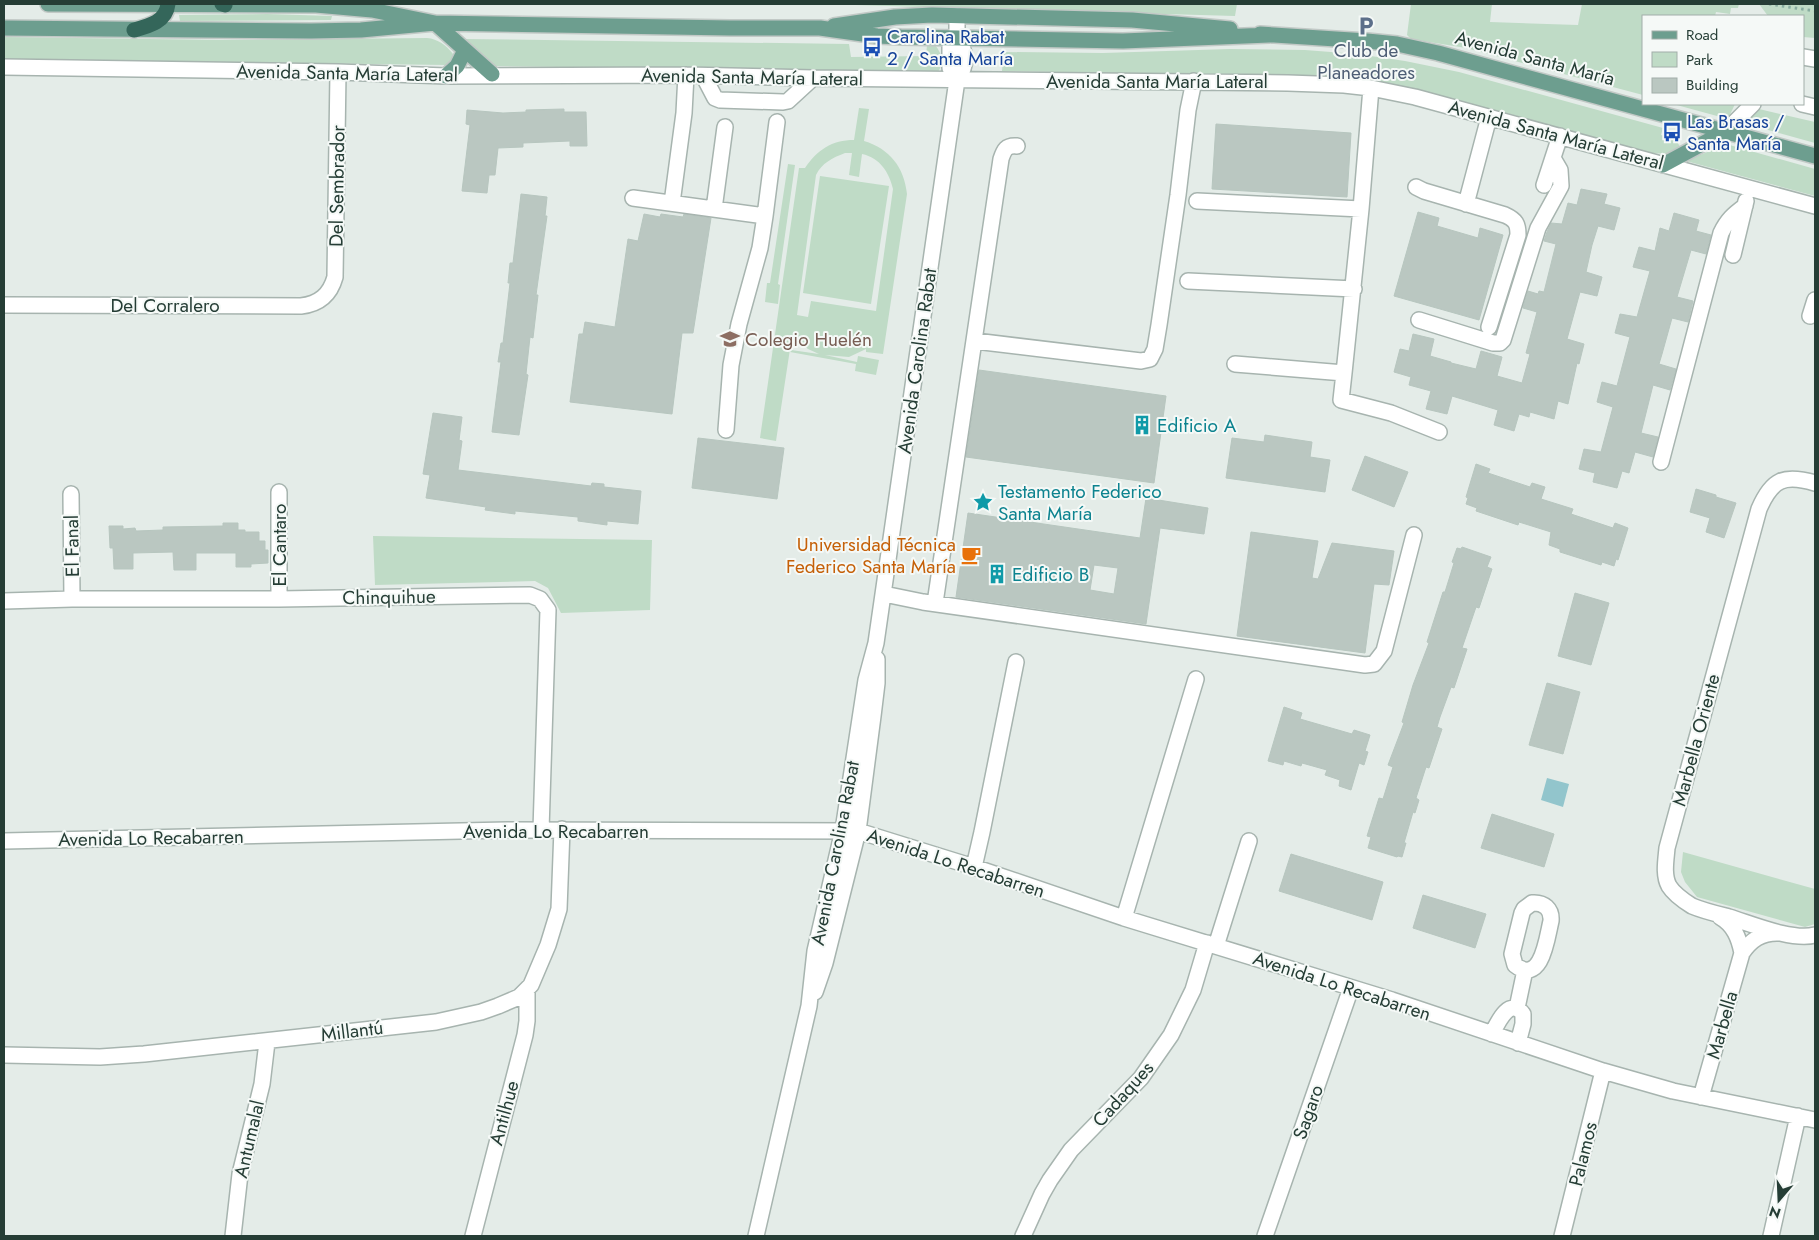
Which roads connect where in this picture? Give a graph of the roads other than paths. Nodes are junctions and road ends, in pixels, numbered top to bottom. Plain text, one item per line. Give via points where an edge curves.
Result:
1 (48, 4) edge
2 (90, 4) edge
3 (224, 4) edge
4 (168, 5) edge
5 (957, 16) junction
6 (435, 23) junction
7 (4, 28) edge
8 (820, 28) junction
9 (134, 30) junction
10 (1268, 35) junction
11 (957, 38) junction
12 (465, 50) junction
13 (4, 67) edge
14 (338, 72) junction
15 (492, 74) junction
16 (686, 75) junction
17 (446, 76) junction
18 (704, 77) junction
19 (813, 78) junction
20 (957, 80) junction
21 (1194, 81) junction
22 (1371, 88) junction
23 (1752, 105) edge
24 (1489, 116) junction
25 (777, 122) dead end
26 (724, 127) dead end
27 (1726, 131) junction
28 (1560, 136) junction
29 (1017, 146) dead end
30 (1815, 156) edge
31 (1552, 158) junction
32 (1663, 164) junction
33 (1544, 185) dead end
34 (1416, 187) dead end
35 (1749, 188) junction
36 (633, 198) dead end
37 (1197, 201) dead end
38 (672, 203) junction
39 (1466, 204) junction
40 (1745, 206) junction
41 (1815, 206) edge
42 (714, 209) junction
43 (1361, 209) junction
44 (765, 216) junction
45 (1733, 255) dead end
46 (1188, 281) dead end
47 (1354, 289) junction
48 (325, 297) joint
49 (1815, 300) edge
50 (4, 305) edge
51 (1810, 316) dead end
52 (1419, 320) dead end
53 (1489, 327) dead end
54 (975, 341) junction
55 (1234, 364) dead end
56 (1344, 373) junction
57 (726, 430) dead end
58 (1439, 432) dead end
59 (1661, 462) dead end
60 (1815, 483) edge
61 (279, 492) dead end
62 (71, 494) dead end
63 (1414, 535) dead end
64 (884, 594) junction
65 (72, 599) junction
66 (279, 599) junction
67 (4, 601) edge
68 (935, 603) junction
69 (1016, 662) dead end
70 (1196, 679) dead end
71 (562, 829) junction
72 (541, 830) junction
73 (850, 831) junction
74 (1249, 840) dead end
75 (4, 841) edge
76 (974, 867) junction
77 (1712, 912) junction
78 (1124, 918) junction
79 (1781, 932) junction
80 (1815, 936) edge
81 (1212, 945) junction
82 (1742, 953) junction
83 (1525, 970) dead end
84 (1351, 988) junction
85 (527, 990) junction
86 (1517, 1008) junction
87 (1492, 1034) junction
88 (267, 1042) junction
89 (1518, 1043) junction
90 (4, 1055) edge
91 (1603, 1071) junction
92 (1701, 1097) junction
93 (1798, 1116) junction
94 (1815, 1120) edge
95 (233, 1236) edge
96 (473, 1236) edge
97 (756, 1236) edge
98 (1024, 1236) edge
99 (1265, 1236) edge
100 (1562, 1236) edge
101 (1771, 1236) edge

1 - 2 main road, Avenida Santa María
2 - 4 main road, Avenida Santa María
3 - 4 main road, Avenida Santa María
3 - 6 main road, Avenida Santa María via 344,7
4 - 9 highway via 162,18 150,26
5 - 8 main road, Avenida Santa María via 895,17
5 - 10 main road, Avenida Santa María via 1132,20
5 - 11 street, Avenida Carolina Rabat
6 - 8 main road, Avenida Santa María
6 - 9 main road, Avenida Santa María via 331,31
6 - 12 main road
7 - 9 main road, Avenida Santa María
8 - 11 main road, Avenida Santa María via 877,36
10 - 11 main road, Avenida Santa María via 1122,41
10 - 27 main road, Avenida Santa María via 1397,44
11 - 20 street, Avenida Carolina Rabat via 964,48 964,69
12 - 15 main road
12 - 17 main road via 457,66
13 - 14 street, Avenida Santa María Lateral
14 - 17 street, Avenida Santa María Lateral
14 - 48 street, Del Sembrador via 335,278
15 - 16 street, Avenida Santa María Lateral
15 - 17 street, Avenida Santa María Lateral
16 - 18 street, Avenida Santa María Lateral
16 - 38 street
18 - 19 street, Avenida Santa María Lateral
18 - 19 street via 711,93 720,100 783,102
19 - 20 street, Avenida Santa María Lateral
20 - 21 street, Avenida Santa María Lateral
20 - 64 street, Avenida Carolina Rabat
21 - 22 street, Avenida Santa María Lateral
21 - 54 street via 1158,333 1150,358 1141,360
22 - 24 street, Avenida Santa María Lateral
22 - 43 street
23 - 27 street
24 - 28 street, Avenida Santa María Lateral
24 - 39 street
25 - 44 street
26 - 42 street
27 - 30 main road, Avenida Santa María
27 - 32 main road
28 - 31 street
28 - 32 street, Avenida Santa María Lateral
29 - 54 street via 1006,148 1001,159
31 - 33 street
31 - 52 street via 1560,170 1561,186 1538,228 1503,340 1494,343
32 - 35 street, Avenida Santa María Lateral
34 - 39 street
35 - 40 street
35 - 41 street, Avenida Santa María Lateral
36 - 38 street
37 - 43 street
38 - 42 street
39 - 53 street via 1512,218 1518,227
40 - 45 street
40 - 59 street via 1731,216 1721,232
42 - 44 street
43 - 47 street
44 - 57 street via 731,365
46 - 47 street
47 - 56 street
48 - 50 street, Del Corralero via 301,306
49 - 51 street
54 - 68 street
55 - 56 street
56 - 58 street via 1341,400 1391,413
60 - 77 street, Marbella Oriente via 1802,479 1781,481 1766,494 1667,848 1665,862 1669,886 1678,897
61 - 66 street, El Cantaro
62 - 65 street, El Fanal
63 - 68 street via 1384,651 1374,664 1354,664
64 - 68 street
64 - 73 street, Avenida Carolina Rabat via 876,642 877,684
65 - 66 street, Chinquihue
65 - 67 street, Chinquihue
66 - 72 street, Chinquihue via 530,595 540,599 548,610
69 - 76 street
70 - 78 street
71 - 72 street, Avenida Lo Recabarren
71 - 73 street, Avenida Lo Recabarren
71 - 85 street via 560,909 533,982
72 - 75 street, Avenida Lo Recabarren
73 - 76 street, Avenida Lo Recabarren
73 - 97 street, Avenida Carolina Rabat via 825,963 809,1006
74 - 81 street, Cadaques
76 - 78 street, Avenida Lo Recabarren
77 - 79 street, Marbella Oriente
77 - 82 street via 1733,928 1740,940
78 - 81 street, Avenida Lo Recabarren
79 - 80 street
79 - 82 street, Marbella via 1758,936
81 - 84 street, Avenida Lo Recabarren
81 - 98 street, Cadaques via 1171,1035 1141,1078 1071,1150 1042,1194
82 - 92 street, Marbella
83 - 86 street
84 - 87 street, Avenida Lo Recabarren
84 - 99 street, Sagaro
85 - 88 street, Millantú via 498,1006 449,1019
85 - 96 street, Antilhue via 525,1035
86 - 87 street via 1506,1011
86 - 89 street via 1524,1019
87 - 89 street, Avenida Lo Recabarren
88 - 90 street, Millantú via 122,1056
88 - 95 street, Antumalal via 262,1084 240,1174
89 - 91 street, Avenida Lo Recabarren
91 - 92 street, Avenida Lo Recabarren
91 - 100 street, Palamos
92 - 93 street, Avenida Lo Recabarren
93 - 94 street, Avenida Lo Recabarren
93 - 101 street

